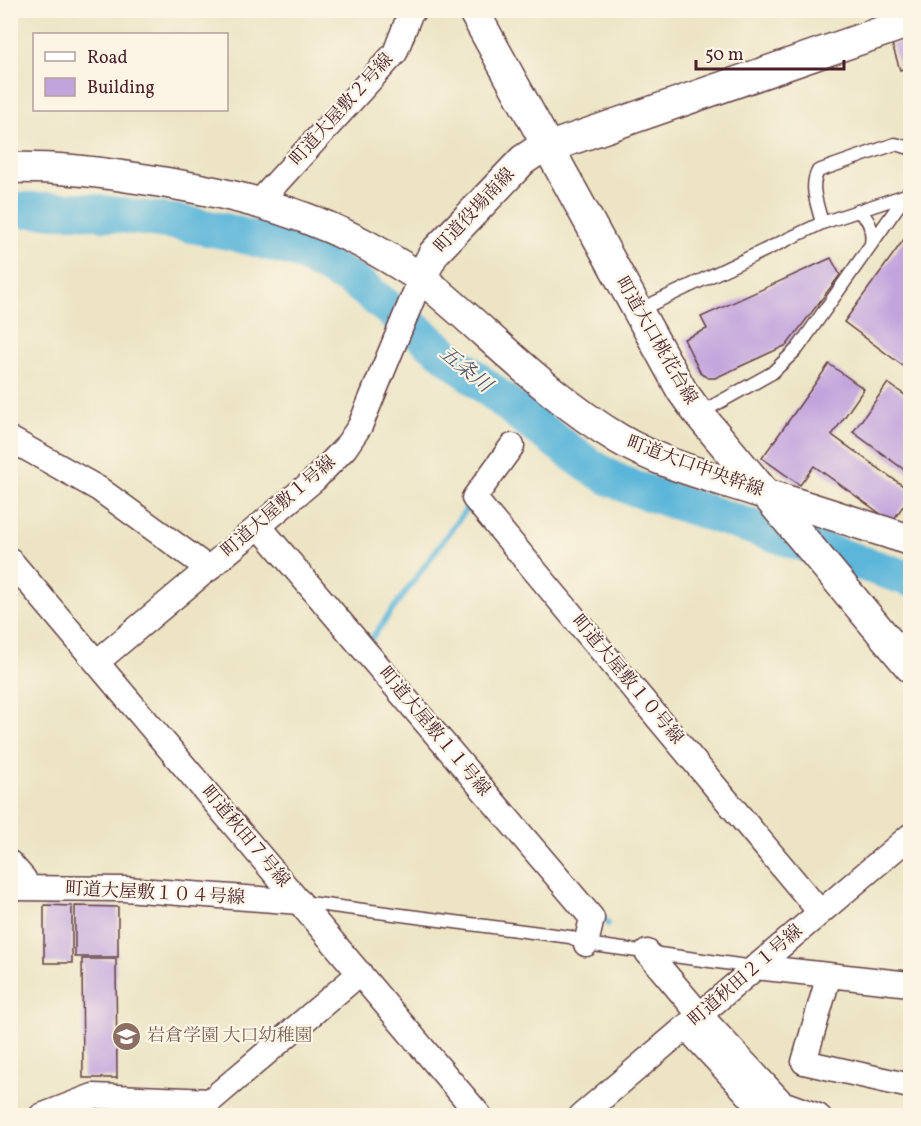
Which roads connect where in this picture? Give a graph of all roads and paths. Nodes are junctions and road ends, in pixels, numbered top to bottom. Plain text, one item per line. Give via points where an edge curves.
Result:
1 (414, 10) edge
2 (473, 10) edge
3 (910, 22) edge
4 (548, 147) junction
5 (910, 148) edge
6 (10, 168) edge
7 (908, 192) edge
8 (258, 203) junction
9 (856, 212) junction
10 (822, 223) junction
11 (871, 244) junction
12 (421, 278) junction
13 (637, 311) junction
14 (699, 413) junction
15 (10, 439) edge
16 (512, 446) dead end
17 (775, 503) junction
18 (259, 526) junction
19 (910, 540) edge
20 (10, 560) edge
21 (209, 569) junction
22 (97, 662) junction
23 (910, 667) edge
24 (910, 836) edge
25 (10, 863) edge
26 (17, 888) edge
27 (300, 902) junction
28 (820, 912) junction
29 (586, 944) junction
30 (647, 952) junction
31 (755, 967) junction
32 (360, 973) junction
33 (830, 975) junction
34 (910, 984) edge
35 (693, 1021) junction
36 (910, 1086) edge
37 (211, 1108) edge
38 (41, 1116) edge
39 (480, 1116) edge
40 (581, 1116) edge
41 (768, 1116) edge
42 (818, 1116) edge

1 - 8 street, 町道大屋敷２号線 via 395,53
2 - 4 street, 町道大口桃花台線
3 - 4 street, 町道役場南線
4 - 12 street, 町道役場南線 via 515,168 434,253
4 - 13 street, 町道大口桃花台線
5 - 10 lane via 895,144 819,171 814,195
6 - 8 street via 88,171 152,180
7 - 9 lane
7 - 11 lane
8 - 12 street via 353,238
9 - 10 lane
9 - 11 lane via 869,222
10 - 13 lane
11 - 14 lane via 786,361 772,374
12 - 17 street, 町道大口中央幹線 via 529,372 619,439
12 - 18 street, 町道大屋敷１号線 via 360,426 314,480
13 - 14 street, 町道大口桃花台線
14 - 17 street, 町道大口桃花台線
15 - 21 street via 99,489
16 - 28 street, 町道大屋敷１０号線 via 474,498
17 - 19 street, 町道大口中央幹線
17 - 23 street, 町道大口桃花台線
18 - 21 street, 町道大屋敷１号線
18 - 29 street, 町道大屋敷１１号線 via 592,918
20 - 22 street, 町道秋田７号線
21 - 22 street, 町道大屋敷１号線
22 - 27 street, 町道秋田７号線
24 - 28 street, 町道秋田２１号線
25 - 26 street via 24,879
26 - 27 street, 町道大屋敷１０４号線 via 125,889
27 - 29 lane via 570,937
27 - 32 street, 町道秋田７号線
28 - 31 street, 町道秋田２１号線
29 - 30 lane
30 - 31 lane
30 - 35 street
31 - 33 street
31 - 35 street, 町道秋田２１号線
32 - 37 street
32 - 39 street, 町道秋田７号線
33 - 34 street
33 - 36 street via 804,1062
35 - 40 street, 町道秋田２１号線
35 - 41 street
35 - 42 street via 782,1103
37 - 38 street via 93,1096

